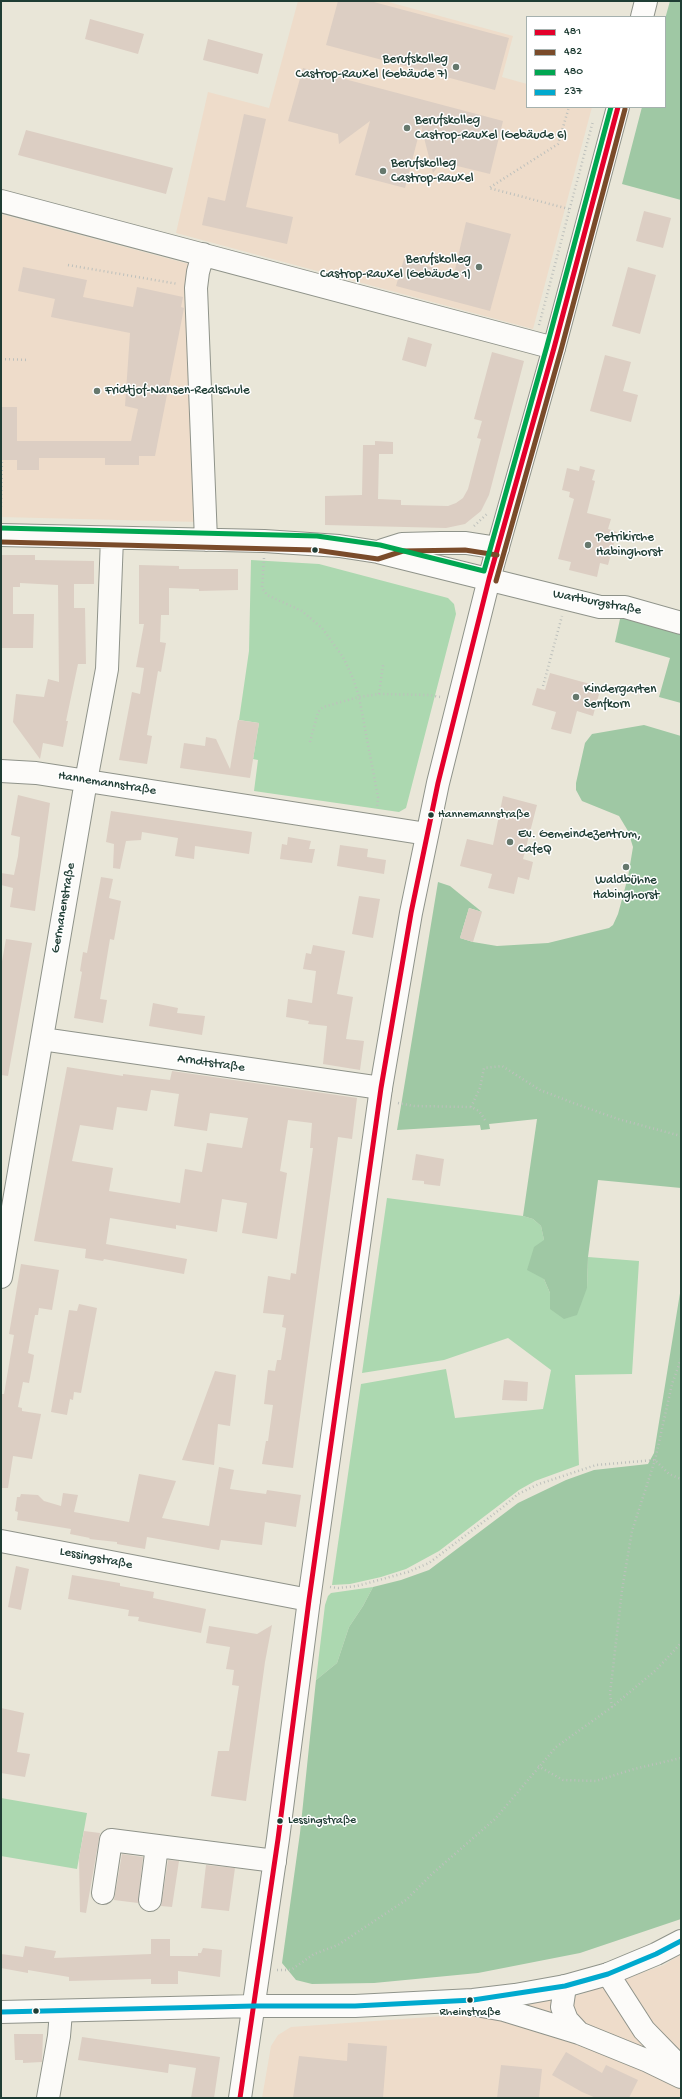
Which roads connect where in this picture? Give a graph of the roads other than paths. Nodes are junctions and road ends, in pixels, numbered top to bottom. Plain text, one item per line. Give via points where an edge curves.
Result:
1 (646, 1) edge
2 (642, 16) edge
3 (618, 108) edge
4 (1, 201) edge
5 (203, 254) junction
6 (554, 348) junction
7 (1, 535) edge
8 (112, 538) junction
9 (206, 540) junction
10 (498, 548) junction
11 (378, 552) junction
12 (489, 579) junction
13 (681, 623) edge
14 (1, 770) edge
15 (86, 781) junction
16 (427, 834) junction
17 (42, 1039) junction
18 (380, 1094) junction
19 (8, 1192) edge
20 (1, 1277) edge
21 (1, 1541) edge
22 (310, 1592) junction
23 (157, 1846) junction
24 (275, 1861) junction
25 (103, 1893) dead end
26 (150, 1900) dead end
27 (681, 1942) edge
28 (608, 1974) junction
29 (565, 1986) junction
30 (456, 2001) junction
31 (254, 2006) junction
32 (1, 2012) edge
33 (61, 2012) junction
34 (579, 2033) junction
35 (679, 2062) edge
36 (48, 2098) edge
37 (240, 2098) edge

1 - 2 street
3 - 6 street
4 - 5 street
5 - 6 street
5 - 9 street via 196,288
6 - 10 street
7 - 8 street, Wartburgstraße
8 - 9 street, Wartburgstraße
8 - 15 street, Germanenstraße via 107,669
9 - 11 street, Wartburgstraße via 316,544
10 - 11 street via 466,543 402,544
10 - 12 street
11 - 12 street, Wartburgstraße
12 - 13 street, Wartburgstraße via 600,607 625,607
12 - 16 street
14 - 15 street, Hannemannstraße
15 - 16 street, Hannemannstraße
15 - 17 street, Germanenstraße
16 - 18 street
17 - 18 street, Arndtstraße
17 - 19 street, Germanenstraße
18 - 22 street
19 - 20 street, Germanenstraße
21 - 22 street, Lessingstraße
22 - 24 street
23 - 24 street
23 - 25 street via 111,1840
23 - 26 street
24 - 31 street
27 - 28 street
28 - 29 street
28 - 35 street via 644,2030
29 - 30 street via 515,1995
29 - 34 street via 562,2007 567,2020
30 - 31 street via 355,2006
30 - 34 street via 504,2010
31 - 33 street
31 - 37 street
32 - 33 street
33 - 36 street
34 - 35 street via 648,2061

